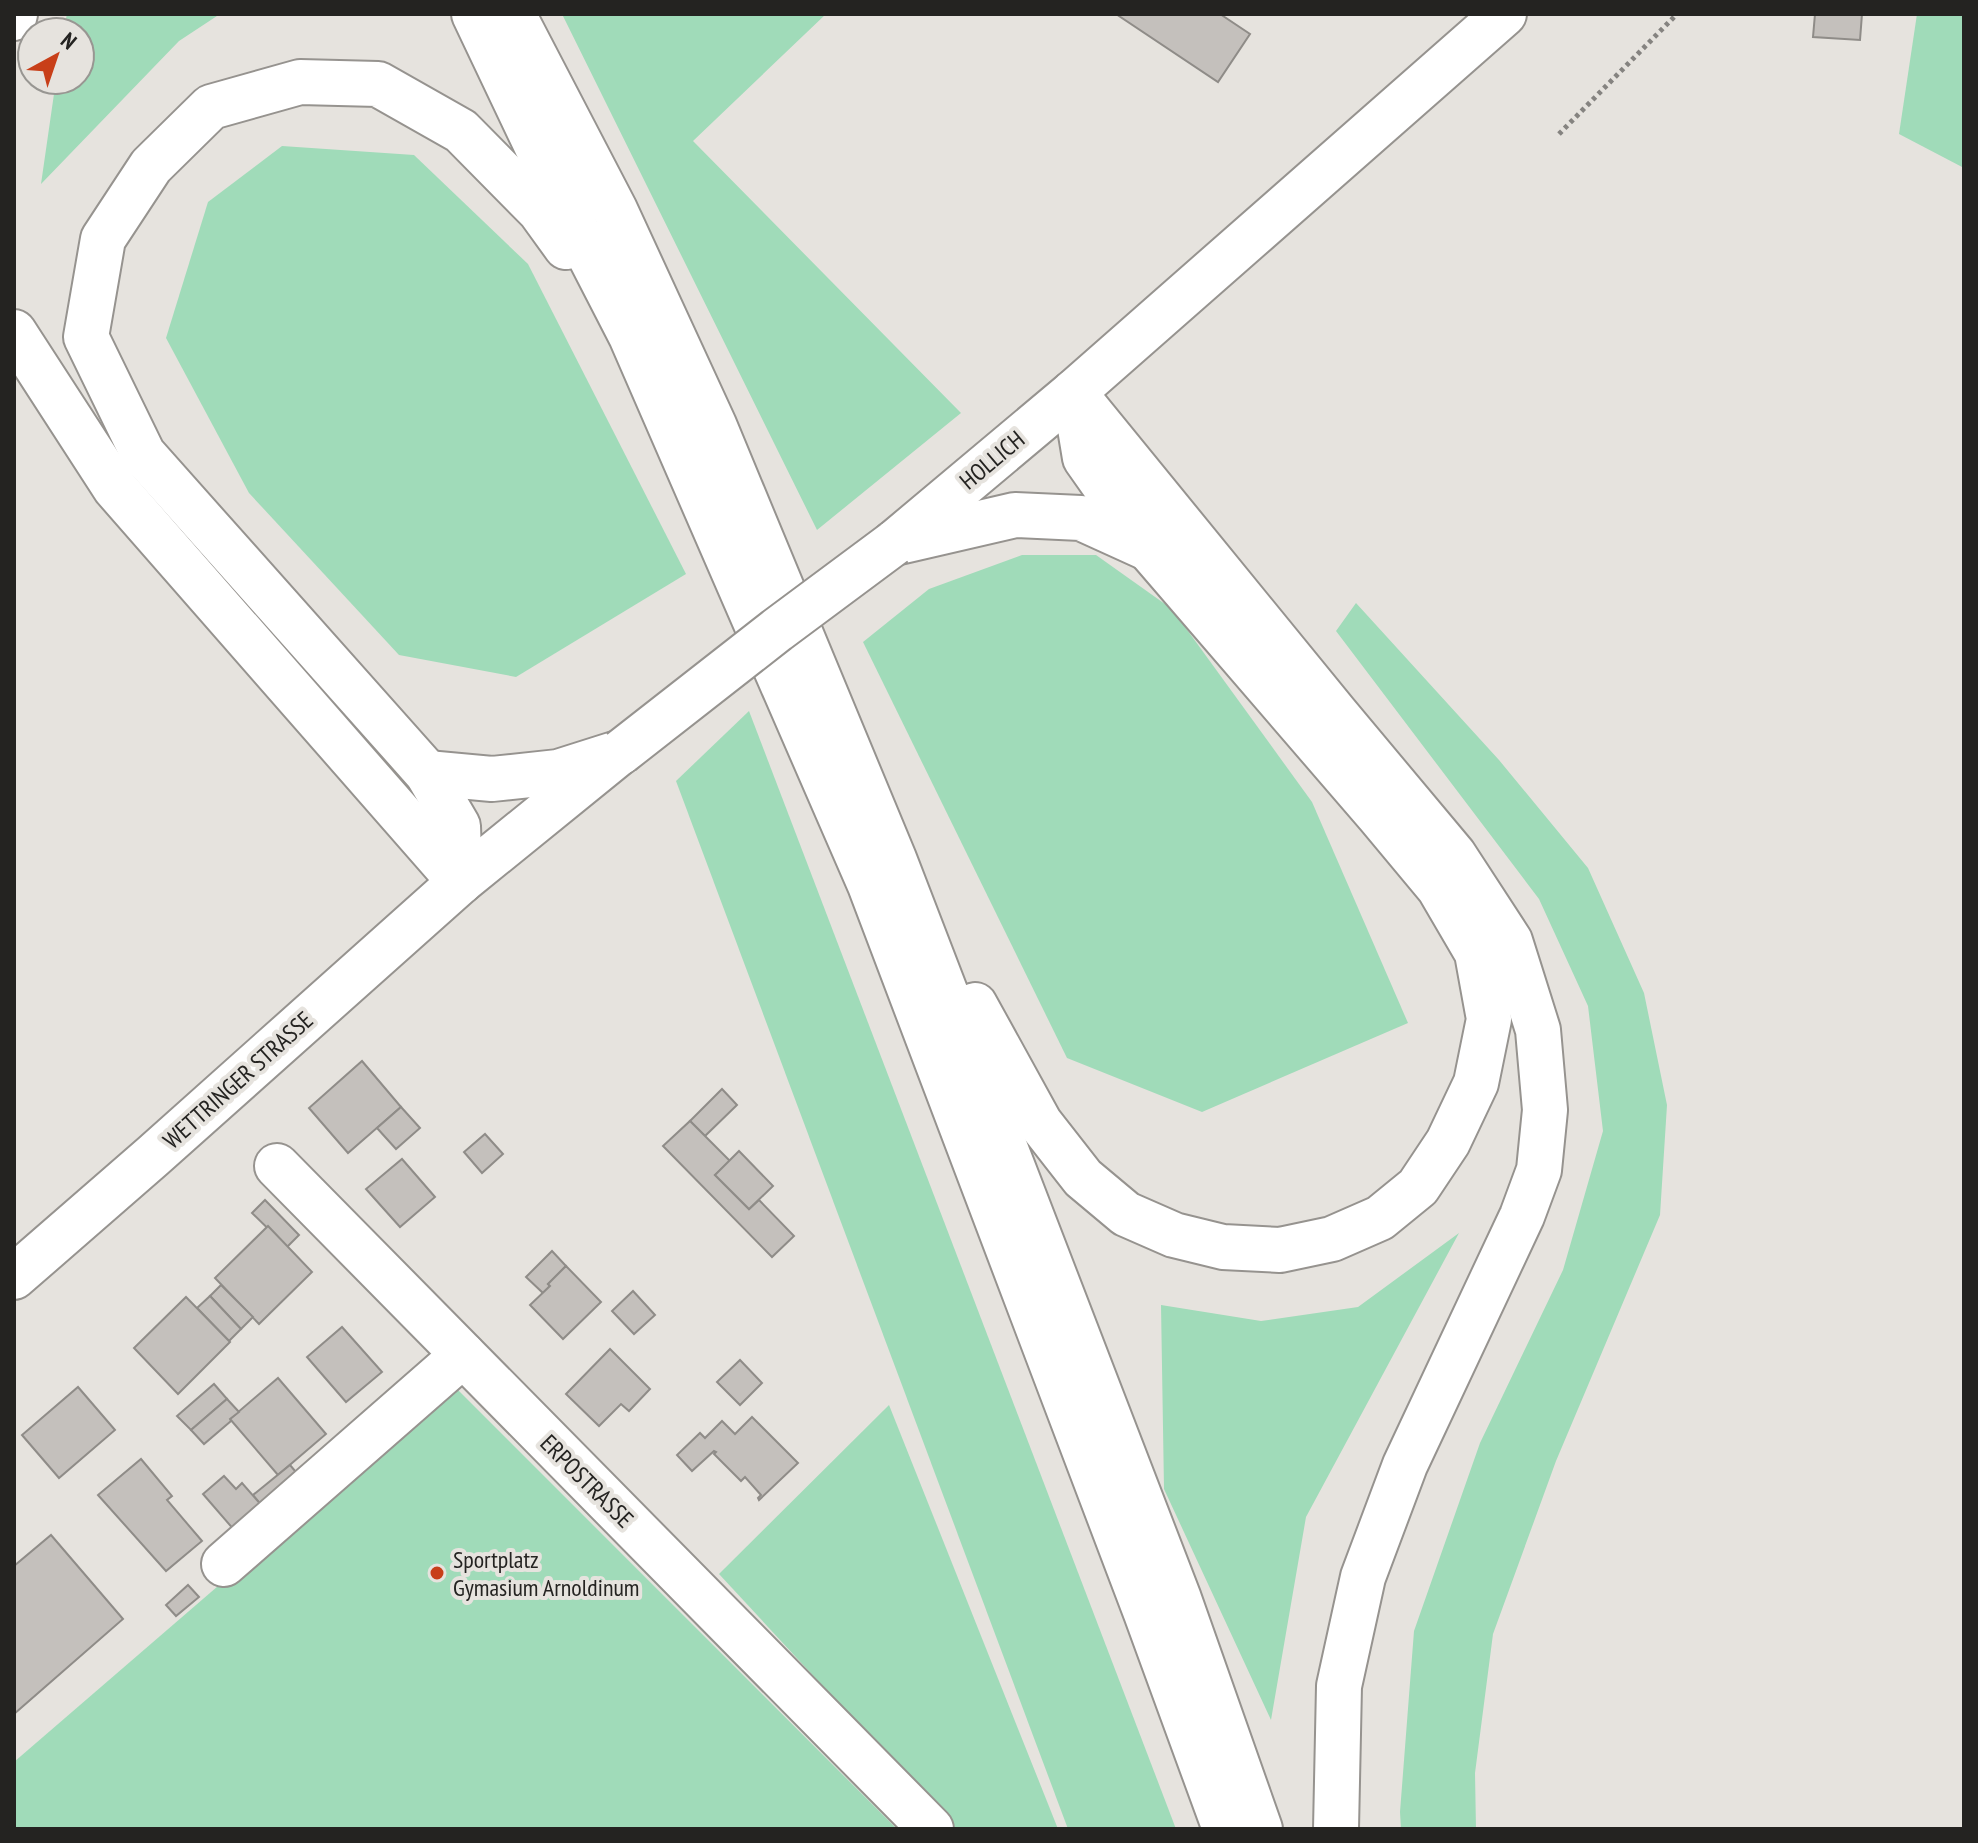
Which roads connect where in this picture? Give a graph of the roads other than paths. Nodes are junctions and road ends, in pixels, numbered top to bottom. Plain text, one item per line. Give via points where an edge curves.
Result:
1 (474, 14) edge
2 (513, 14) edge
3 (1504, 14) edge
4 (14, 332) edge
5 (631, 336) junction
6 (1074, 392) junction
7 (894, 543) junction
8 (1149, 549) junction
9 (621, 752) junction
10 (427, 773) junction
11 (894, 859) junction
12 (460, 882) junction
13 (277, 1166) dead end
14 (14, 1277) edge
15 (463, 1355) junction
16 (224, 1564) dead end
17 (931, 1829) edge
18 (1225, 1829) edge
19 (1260, 1829) edge
20 (1336, 1829) edge

1 - 5 main road
2 - 11 main road via 615,210 714,425
3 - 6 main road, HOLLICH
4 - 12 main road via 115,488
5 - 10 main road via 540,211 461,131 378,84 300,82 211,107 151,166 103,239 86,337 143,454
5 - 18 main road via 870,885
6 - 7 main road, HOLLICH
6 - 8 main road via 1085,458
6 - 20 main road via 1454,855 1510,941 1538,1030 1545,1110 1539,1170 1405,1465 1363,1577 1339,1686
7 - 8 main road via 1015,515 1081,518
7 - 9 main road, HOLLICH, bridge
8 - 11 main road via 1439,888 1477,953 1489,1019 1476,1083 1448,1142 1418,1187 1380,1218 1332,1239 1280,1250 1223,1247 1174,1235 1126,1214 1083,1178 1040,1123
9 - 10 main road via 558,772 492,779
9 - 12 main road, HOLLICH
10 - 12 main road via 458,826
11 - 19 main road via 1179,1599
12 - 14 main road, WETTRINGER STRASSE
13 - 15 main road, ERPOSTRASSE
15 - 16 main road
15 - 17 main road, ERPOSTRASSE

